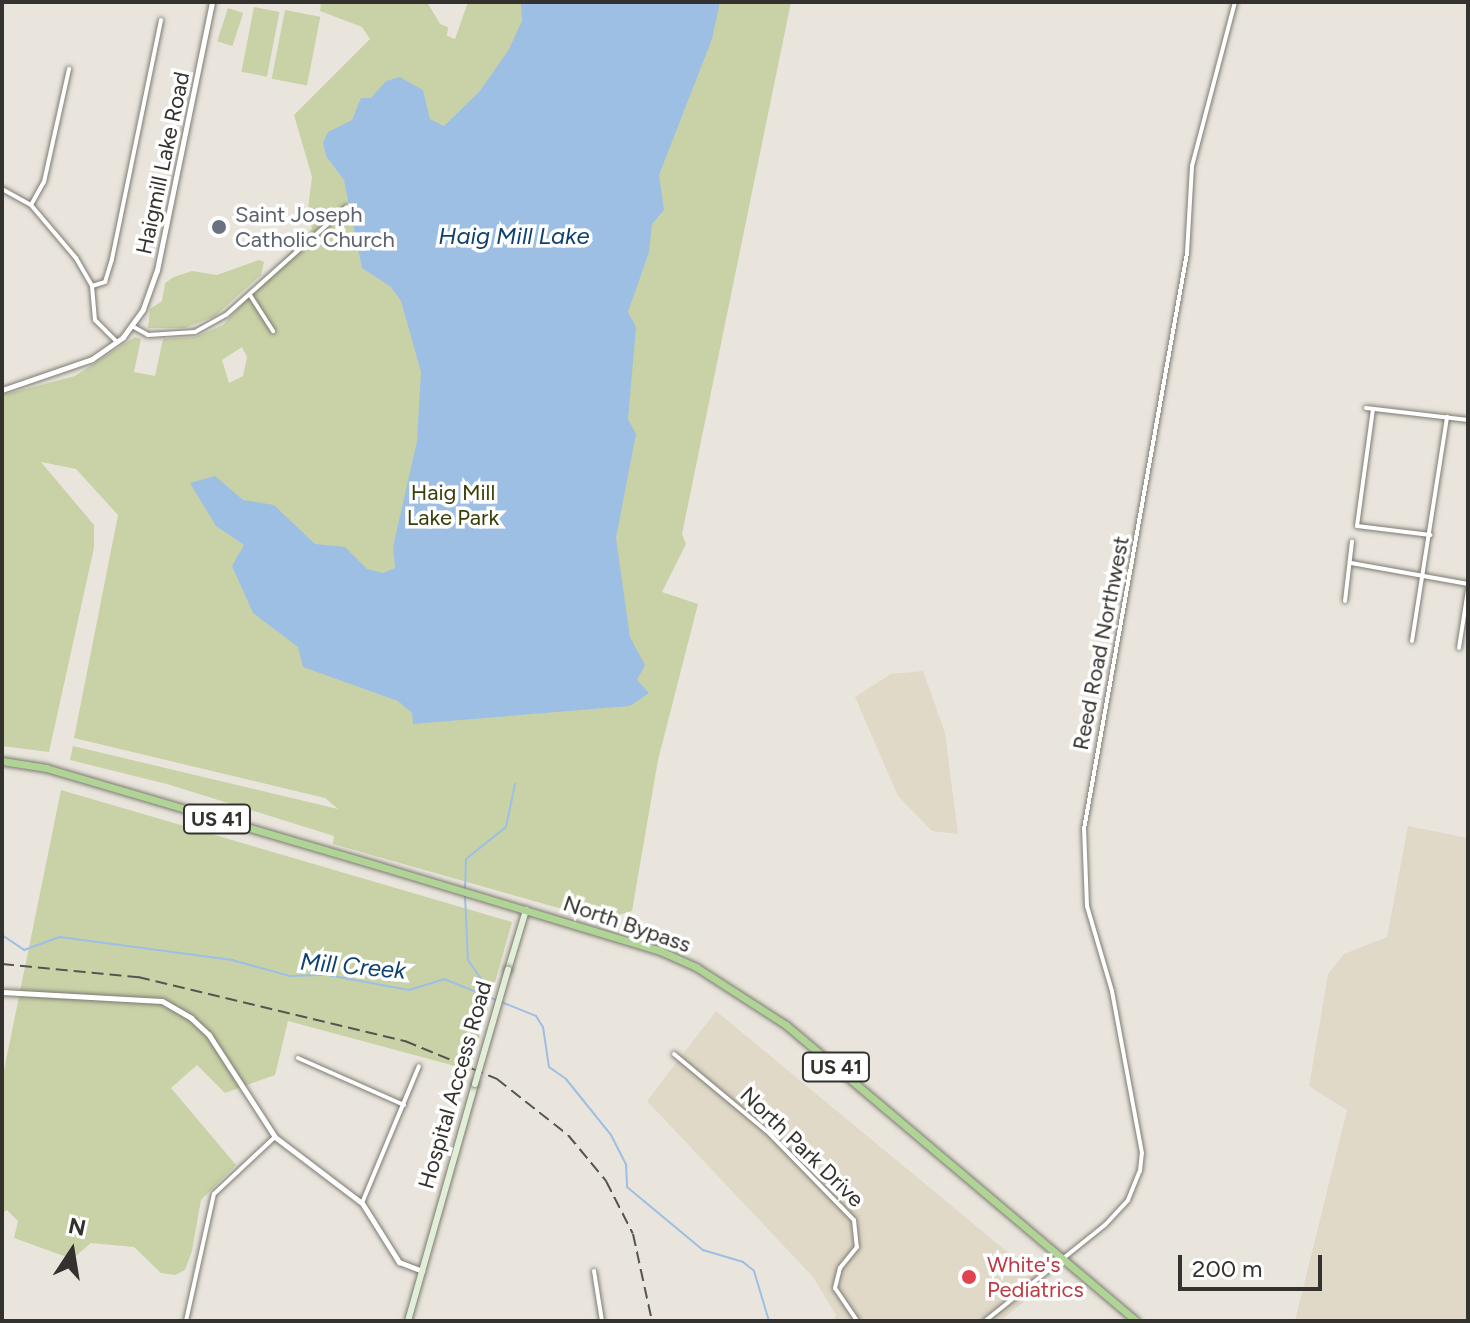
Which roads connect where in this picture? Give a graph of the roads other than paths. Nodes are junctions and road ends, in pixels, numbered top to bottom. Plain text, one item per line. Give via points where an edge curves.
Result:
1 (212, 2) edge
2 (1235, 2) edge
3 (161, 20) dead end
4 (69, 69) dead end
5 (2, 189) edge
6 (31, 205) junction
7 (347, 207) dead end
8 (92, 286) junction
9 (250, 295) junction
10 (132, 326) junction
11 (273, 331) dead end
12 (117, 342) junction
13 (2, 390) edge
14 (1366, 408) dead end
15 (1373, 409) junction
16 (1447, 417) junction
17 (1468, 420) edge
18 (1430, 535) junction
19 (1352, 541) dead end
20 (1351, 563) junction
21 (1423, 576) junction
22 (1468, 587) edge
23 (1345, 601) dead end
24 (1412, 641) dead end
25 (1459, 648) dead end
26 (2, 761) edge
27 (526, 910) junction
28 (2, 992) edge
29 (674, 1054) dead end
30 (298, 1058) dead end
31 (419, 1066) dead end
32 (404, 1105) junction
33 (275, 1137) junction
34 (362, 1203) junction
35 (1062, 1259) junction
36 (422, 1271) junction
37 (594, 1271) dead end
38 (186, 1321) edge
39 (408, 1321) edge
40 (602, 1321) edge
41 (857, 1321) edge
42 (985, 1321) edge
43 (1136, 1321) edge

1 - 10 street, Haigmill Lake Road via 154,284
2 - 35 street, Reed Road Northwest via 1192,166 1187,253 1084,829 1087,906 1112,991 1142,1162 1128,1200
3 - 8 street via 112,259 105,282
4 - 6 street via 44,182
5 - 6 street
6 - 8 street
7 - 9 street
8 - 12 street via 95,320
9 - 10 street via 195,332 148,335
9 - 11 street
10 - 12 street, Haigmill Lake Road
12 - 13 street, Haigmill Lake Road via 86,362
14 - 15 street
15 - 16 street
15 - 18 street via 1355,522
16 - 17 street
16 - 18 street
18 - 21 street
19 - 20 street
20 - 21 street
20 - 23 street
21 - 22 street
21 - 24 street
22 - 25 street
26 - 27 highway, North Bypass / US 41 via 46,768
27 - 35 highway, North Bypass / US 41 via 658,950 754,1000
27 - 36 main road, Hospital Access Road, bridge
28 - 33 street via 162,1001 209,1035
29 - 41 street, North Park Drive via 762,1127 854,1220 857,1247 837,1274 835,1288
30 - 32 street
31 - 32 street
32 - 34 street
33 - 34 street
33 - 38 street via 214,1194
34 - 36 street via 399,1262
35 - 42 street, Reed Road Northwest
35 - 43 highway, North Bypass / US 41
36 - 39 main road, Hospital Access Road
37 - 40 street

